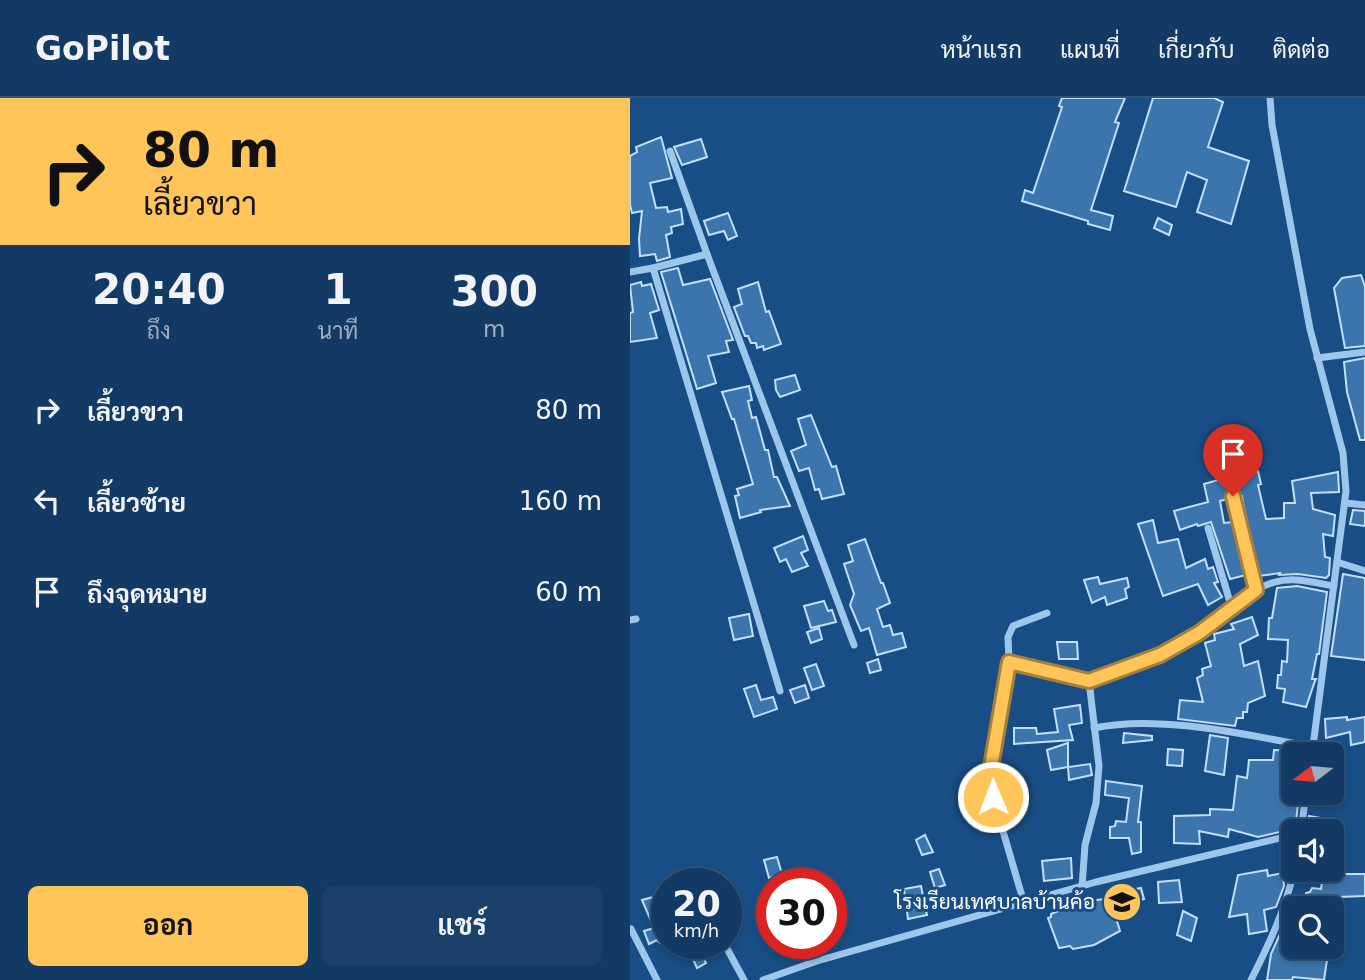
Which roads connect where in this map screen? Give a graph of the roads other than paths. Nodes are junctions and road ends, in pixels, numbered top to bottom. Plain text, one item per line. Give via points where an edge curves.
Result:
1 (1270, 98) edge
2 (670, 151) dead end
3 (707, 254) junction
4 (653, 268) junction
5 (630, 271) edge
6 (1365, 352) edge
7 (1317, 358) junction
8 (1233, 496) dead end
9 (1345, 503) junction
10 (1365, 505) edge
11 (1208, 528) dead end
12 (1337, 562) junction
13 (1365, 571) edge
14 (1334, 586) junction
15 (1256, 590) junction
16 (1232, 609) junction
17 (1047, 613) dead end
18 (854, 645) dead end
19 (1009, 662) junction
20 (1089, 681) junction
21 (780, 691) dead end
22 (1094, 728) junction
23 (1313, 742) edge
24 (1281, 743) edge
25 (1281, 838) edge
26 (1292, 882) edge
27 (1082, 887) junction
28 (1024, 903) junction
29 (631, 929) edge
30 (733, 959) edge
31 (657, 980) edge
32 (744, 980) edge
33 (763, 980) edge
34 (1251, 980) edge

1 - 7 street
2 - 3 street
3 - 4 street
3 - 18 street
4 - 5 street
4 - 21 street
6 - 7 street
7 - 9 street via 1343,453
8 - 15 street
9 - 10 street
9 - 12 street
11 - 16 street
12 - 13 street
12 - 14 street
14 - 15 street via 1291,579
14 - 23 street
15 - 16 street
16 - 20 street via 1160,655
17 - 19 street via 1013,626
19 - 20 street
19 - 28 street via 991,767 993,797
20 - 22 street
22 - 24 street via 1140,722
22 - 27 street via 1099,766
25 - 27 street
26 - 34 street
27 - 28 street
28 - 33 street
29 - 31 street
30 - 32 street

